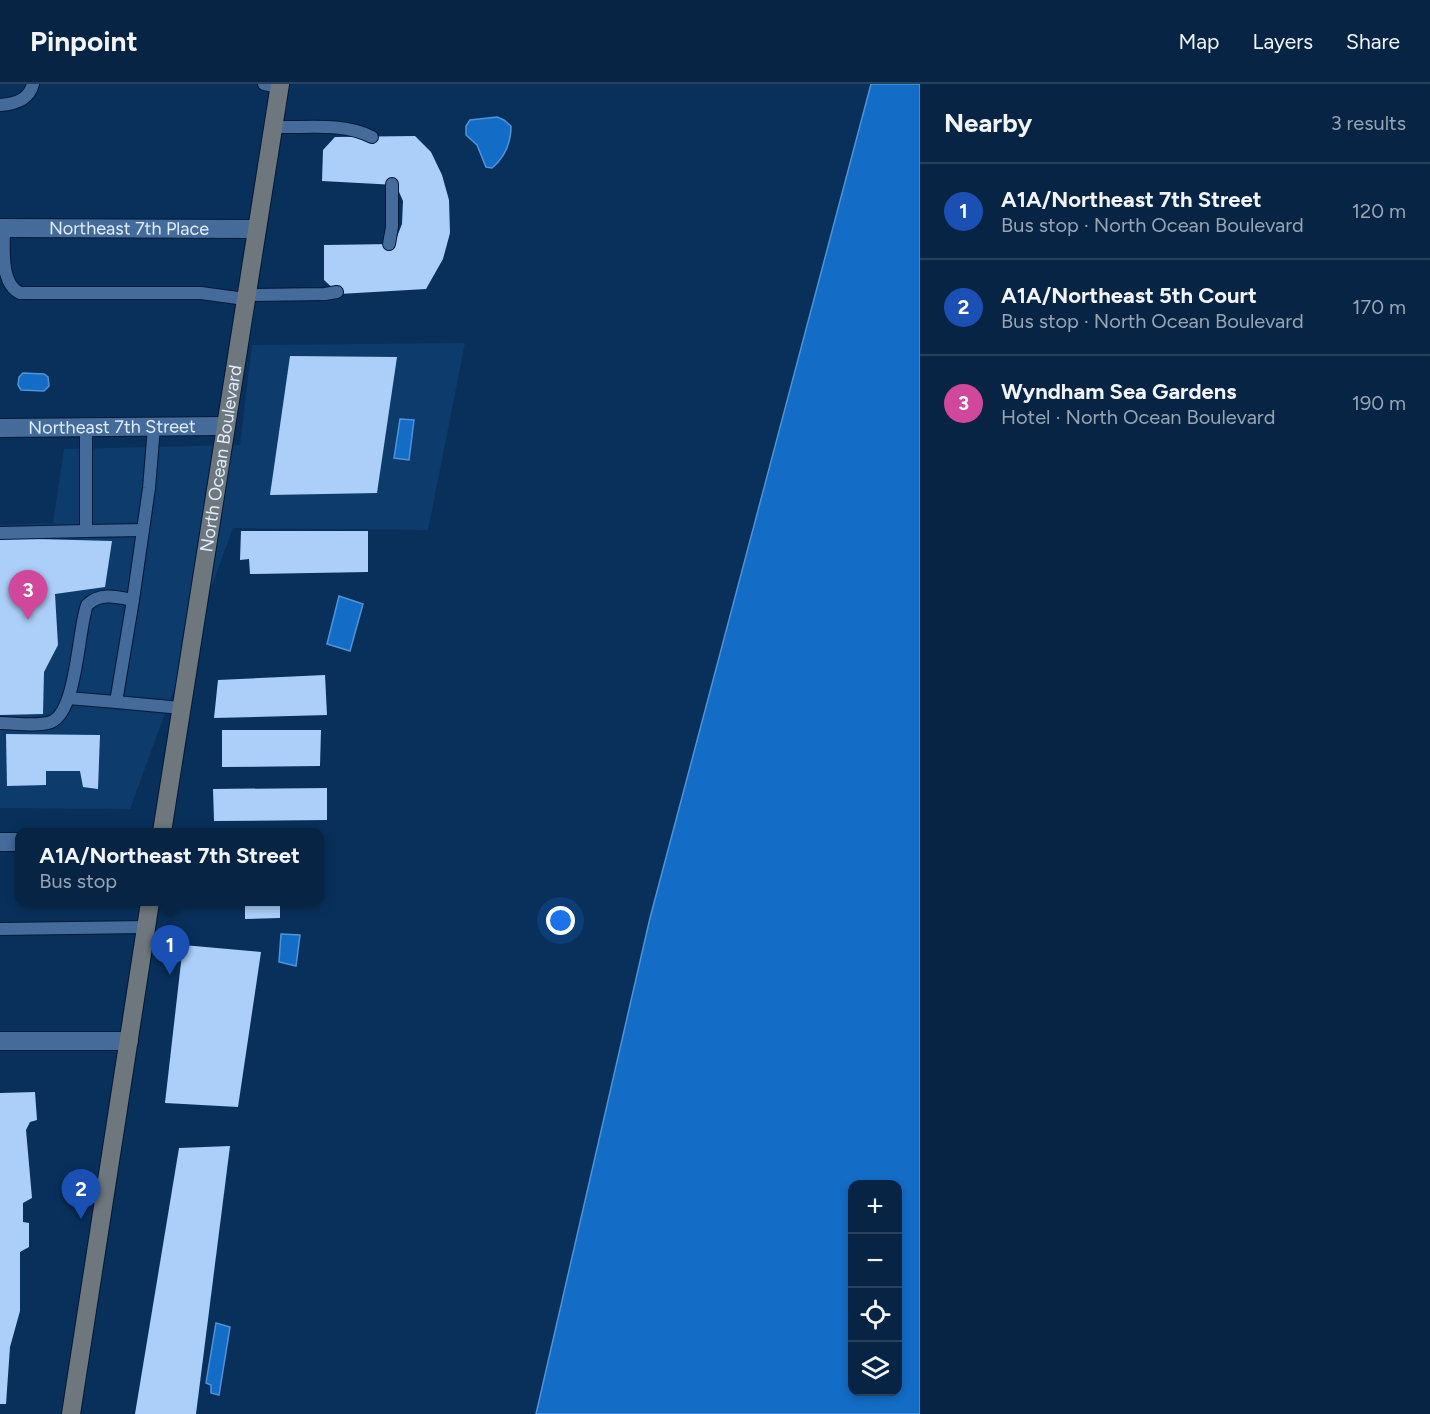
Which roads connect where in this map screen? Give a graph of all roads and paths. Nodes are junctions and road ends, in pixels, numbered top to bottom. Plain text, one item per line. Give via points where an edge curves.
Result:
1 (33, 84) edge
2 (274, 85) edge
3 (0, 105) edge
4 (273, 128) junction
5 (372, 137) dead end
6 (393, 184) dead end
7 (2, 228) edge
8 (257, 229) junction
9 (388, 244) dead end
10 (337, 292) dead end
11 (246, 297) junction
12 (225, 426) junction
13 (154, 427) junction
14 (86, 428) junction
15 (0, 429) edge
16 (143, 530) junction
17 (86, 531) junction
18 (0, 533) edge
19 (133, 600) junction
20 (68, 698) junction
21 (116, 702) junction
22 (181, 708) junction
23 (0, 723) edge
24 (163, 828) edge
25 (149, 906) edge
26 (146, 927) junction
27 (0, 929) edge
28 (0, 1041) edge
29 (129, 1041) junction
30 (71, 1414) edge

1 - 3 lane via 19,102
2 - 4 main road, North Ocean Boulevard
4 - 5 lane via 345,128
4 - 8 main road, North Ocean Boulevard
6 - 9 lane via 393,226
7 - 8 street, Northeast 7th Place
7 - 11 lane via 7,283 20,293 201,293
8 - 11 main road, North Ocean Boulevard
10 - 11 lane
11 - 12 main road, North Ocean Boulevard
12 - 13 street, Northeast 7th Street
12 - 22 main road, North Ocean Boulevard
13 - 14 street, Northeast 7th Street
13 - 16 lane
14 - 15 street, Northeast 7th Street
14 - 17 lane
16 - 17 lane
16 - 19 lane
17 - 18 lane
19 - 20 lane via 108,596 87,605
19 - 21 lane
20 - 21 lane
20 - 23 lane via 58,718 51,722
21 - 22 lane
22 - 24 main road, North Ocean Boulevard
25 - 26 main road
26 - 27 lane
26 - 29 main road
28 - 29 street
29 - 30 main road

